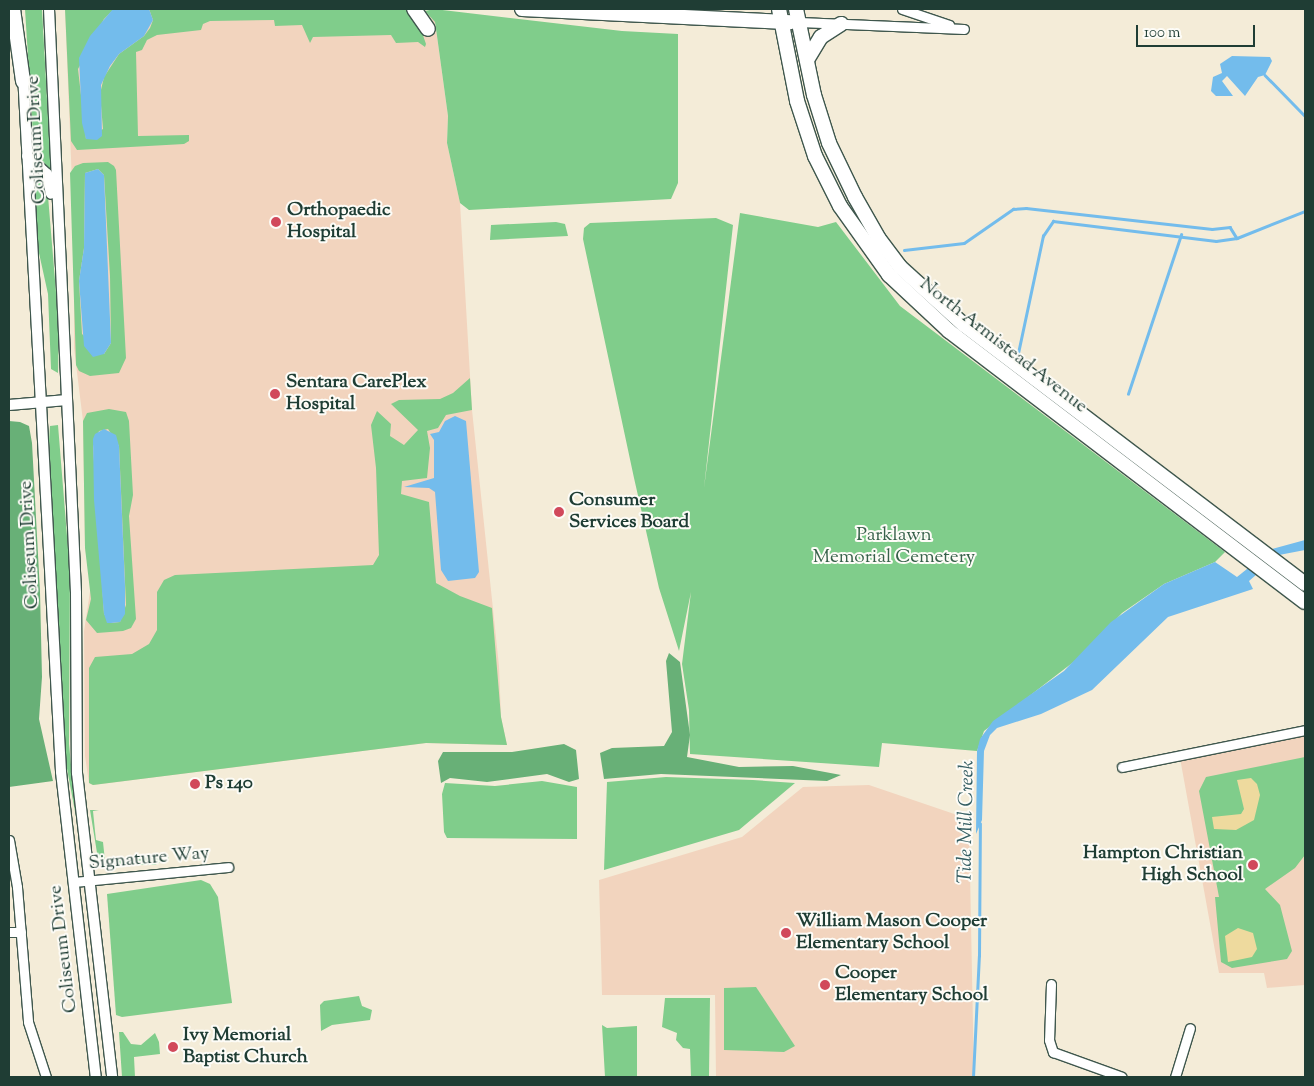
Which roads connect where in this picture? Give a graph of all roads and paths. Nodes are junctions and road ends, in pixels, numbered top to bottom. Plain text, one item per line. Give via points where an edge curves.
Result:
1 (13, 9) edge
2 (19, 9) edge
3 (49, 9) edge
4 (414, 9) edge
5 (522, 9) edge
6 (902, 9) edge
7 (780, 15) edge
8 (798, 15) edge
9 (642, 16) junction
10 (841, 24) junction
11 (428, 29) dead end
12 (807, 60) junction
13 (792, 75) junction
14 (23, 81) junction
15 (27, 156) junction
16 (64, 320) junction
17 (67, 400) junction
18 (40, 402) junction
19 (9, 405) edge
20 (1305, 584) edge
21 (1305, 602) edge
22 (1305, 730) edge
23 (1122, 767) dead end
24 (9, 840) edge
25 (228, 867) dead end
26 (90, 881) junction
27 (73, 882) junction
28 (9, 932) edge
29 (21, 932) junction
30 (1051, 984) dead end
31 (1190, 1028) dead end
32 (46, 1077) edge
33 (96, 1077) edge
34 (112, 1077) edge
35 (1122, 1077) edge
36 (1175, 1077) edge

1 - 14 main road
2 - 14 street, Coliseum Drive
3 - 16 street, Coliseum Drive
4 - 11 main road
5 - 9 main road
6 - 10 street via 964,29
7 - 8 main road
7 - 9 main road
7 - 13 main road, North Armistead Avenue
8 - 10 street
8 - 12 main road, North Armistead Avenue
9 - 13 main road via 688,24 764,28 779,40
10 - 12 main road via 821,37
12 - 20 main road, North Armistead Avenue via 820,116 840,168 879,239 912,280 964,325
13 - 21 main road, North Armistead Avenue via 808,136 840,206 871,254 903,291 949,331
14 - 15 street, Coliseum Drive
15 - 16 street via 41,166 50,181 54,259
15 - 18 street, Coliseum Drive
16 - 17 street, Coliseum Drive
17 - 18 street
17 - 26 street, Coliseum Drive via 76,593 77,773
18 - 19 street
18 - 27 street, Coliseum Drive via 53,661
22 - 23 street
24 - 29 street
25 - 26 street, Signature Way
26 - 27 street, Signature Way
26 - 34 street, Coliseum Drive
27 - 33 street, Coliseum Drive
28 - 29 street
29 - 32 street via 28,1022
30 - 35 street via 1049,1040 1053,1052
31 - 36 street

